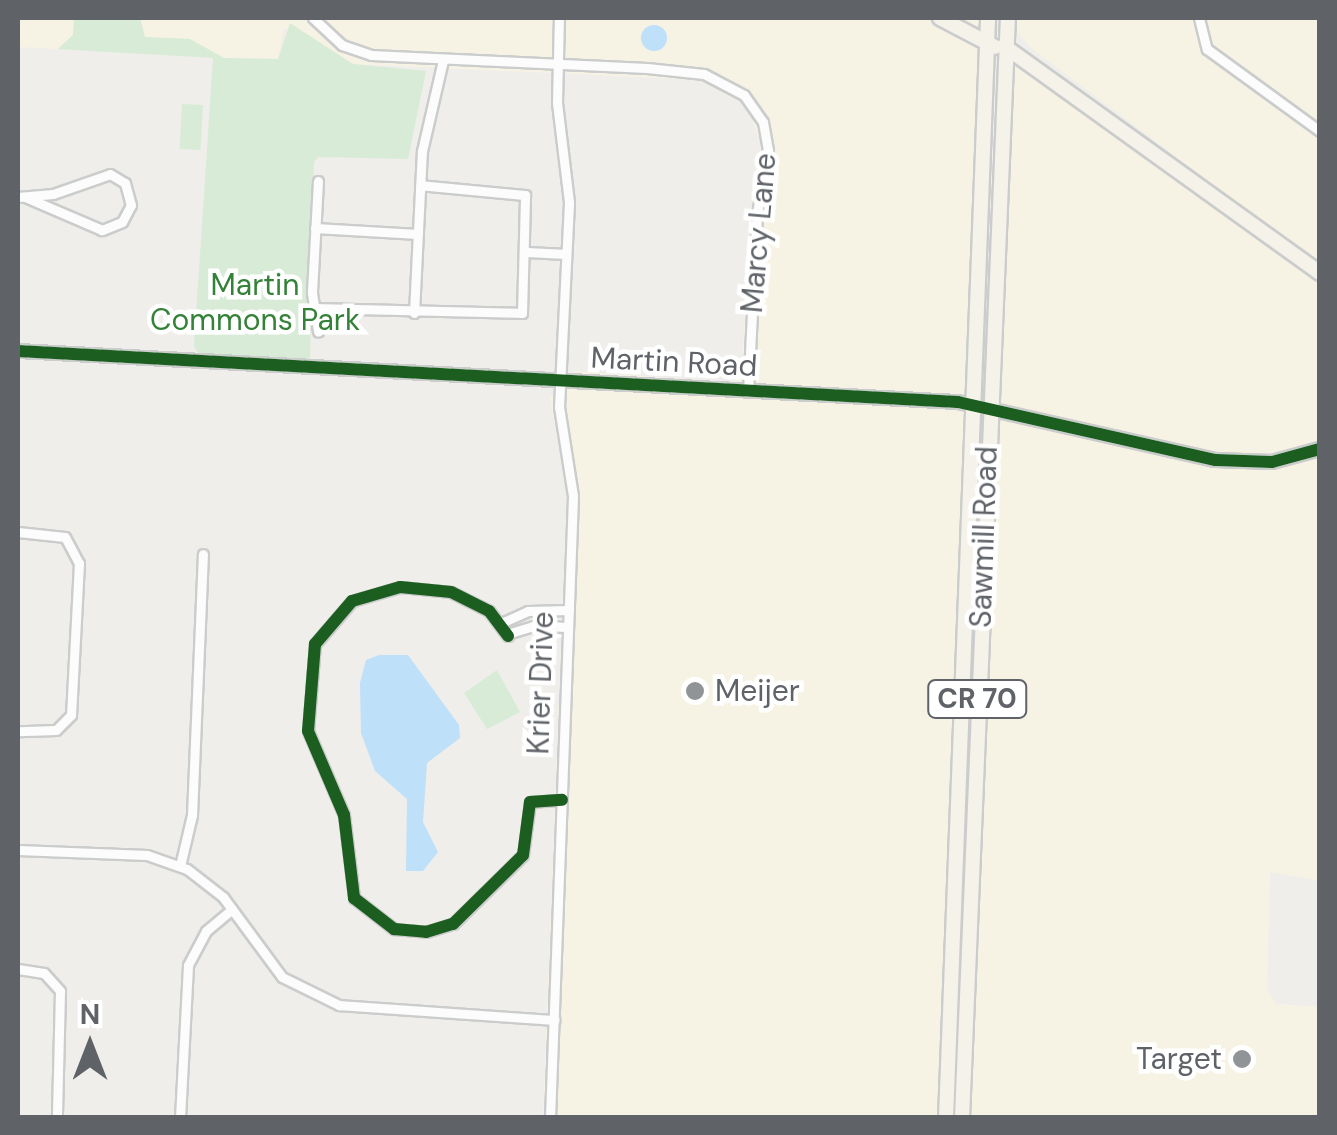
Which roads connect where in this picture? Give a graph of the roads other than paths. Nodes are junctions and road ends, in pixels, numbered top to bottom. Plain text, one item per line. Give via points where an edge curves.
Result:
1 (312, 18) edge
2 (560, 18) edge
3 (940, 18) edge
4 (1008, 18) edge
5 (1199, 18) edge
6 (984, 20) edge
7 (986, 45) junction
8 (1006, 49) junction
9 (443, 60) junction
10 (557, 63) junction
11 (1320, 131) edge
12 (318, 181) dead end
13 (420, 185) junction
14 (21, 197) edge
15 (315, 228) junction
16 (418, 234) junction
17 (527, 252) junction
18 (566, 254) junction
19 (1320, 273) edge
20 (318, 308) junction
21 (414, 313) junction
22 (318, 332) dead end
23 (18, 351) edge
24 (560, 381) junction
25 (748, 391) junction
26 (982, 405) junction
27 (1320, 449) edge
28 (18, 532) edge
29 (203, 554) dead end
30 (569, 610) junction
31 (499, 624) junction
32 (568, 627) junction
33 (18, 731) edge
34 (562, 800) junction
35 (18, 850) edge
36 (180, 866) junction
37 (232, 909) junction
38 (18, 969) edge
39 (554, 1020) junction
40 (57, 1118) edge
41 (180, 1118) edge
42 (550, 1118) edge
43 (946, 1118) edge
44 (962, 1118) edge

1 - 9 street, Marcy Lane via 361,53
2 - 10 street, Krier Drive
3 - 7 main road
4 - 8 main road, Sawmill Road / CR 70
5 - 11 street via 1207,49
6 - 7 main road, Sawmill Road / CR 70
6 - 8 main road
7 - 8 main road
7 - 26 main road, Sawmill Road / CR 70
8 - 19 main road
8 - 26 main road, Sawmill Road / CR 70
9 - 10 street, Marcy Lane
9 - 13 street
10 - 18 street, Krier Drive via 568,188
10 - 25 street, Marcy Lane via 704,74 731,85 759,113 768,150 757,214
12 - 15 street
13 - 16 street
13 - 17 street via 523,192
14 - 14 street via 110,174 127,186 131,209 119,225 102,230
15 - 16 street
15 - 20 street via 312,293
16 - 21 street
17 - 18 street
17 - 21 street via 519,315
18 - 24 street, Krier Drive
20 - 21 street
20 - 22 street
23 - 24 street, Martin Road
24 - 25 street, Martin Road
24 - 30 street, Krier Drive via 573,485
25 - 26 street, Martin Road
26 - 27 street, Martin Road via 1234,462 1272,462
26 - 43 main road, Sawmill Road / CR 70
26 - 44 main road, Sawmill Road / CR 70
28 - 33 street via 56,534 72,543 78,562 74,706 65,725
29 - 36 street via 192,814
30 - 31 street via 528,611
30 - 32 street, Krier Drive
31 - 32 street via 507,635 528,626
31 - 34 street via 441,588 363,594 328,623 315,644 308,722 344,815 350,886 386,926 426,932 452,924 523,854 530,802
32 - 34 street, Krier Drive
34 - 39 street, Krier Drive
35 - 36 street via 147,856
36 - 37 street
37 - 39 street via 282,977 322,1000 359,1009
37 - 41 street via 206,932 188,964
38 - 40 street via 54,980 62,1003
39 - 42 street, Krier Drive

